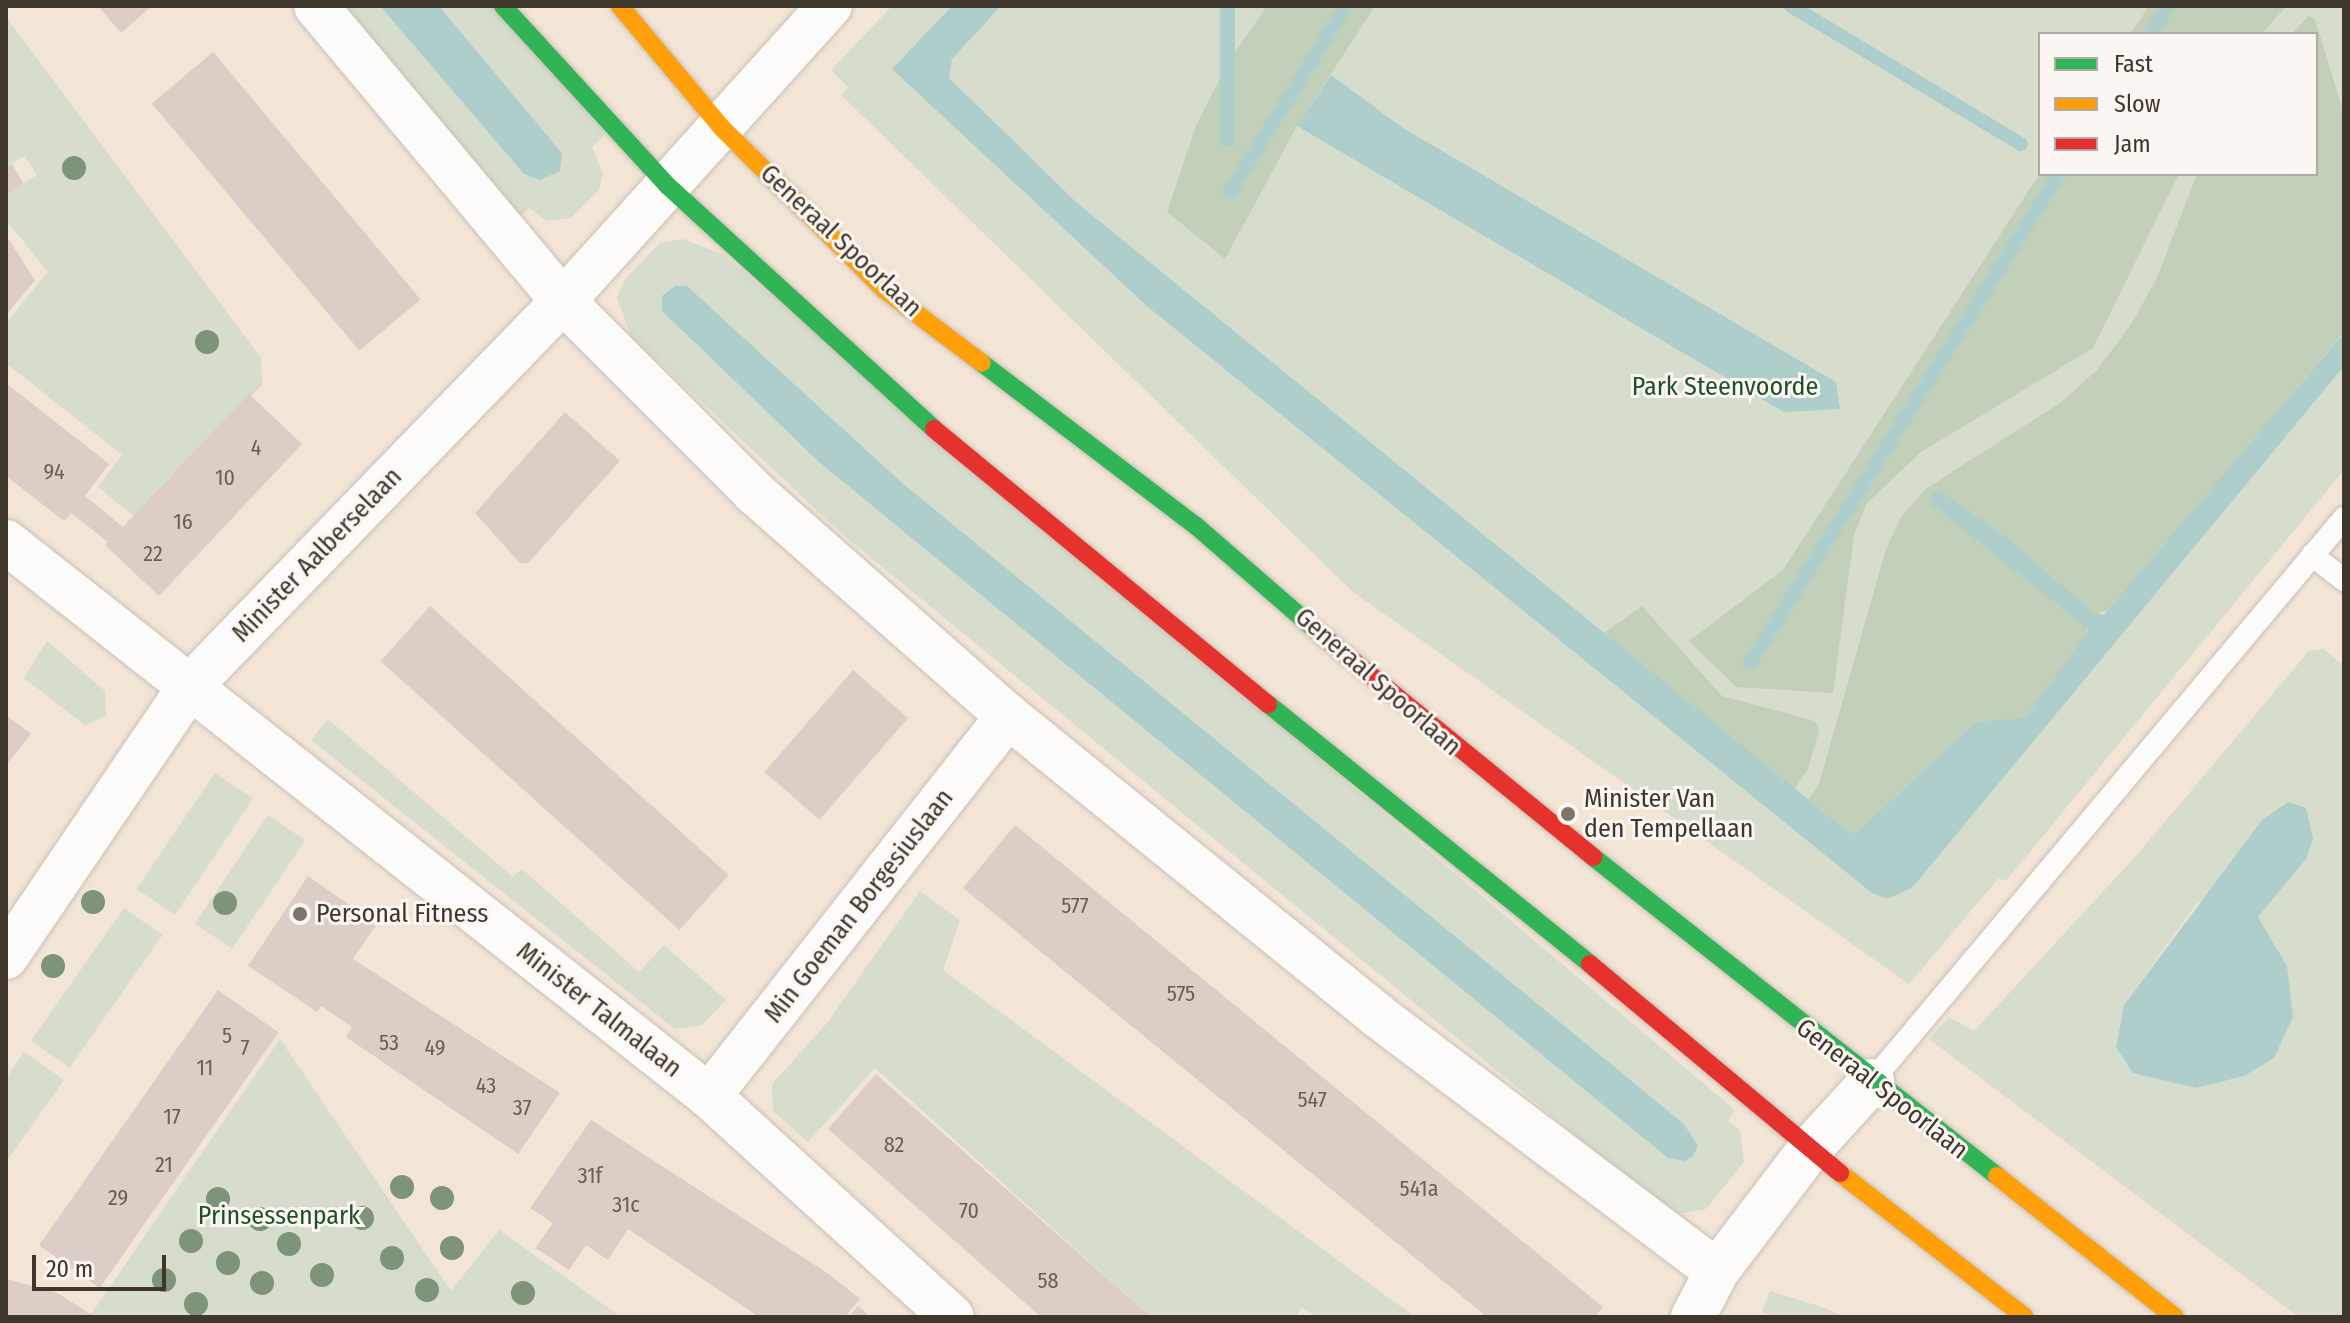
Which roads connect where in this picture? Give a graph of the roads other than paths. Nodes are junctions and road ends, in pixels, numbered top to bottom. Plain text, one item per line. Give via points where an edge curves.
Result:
1 (316, 6) edge
2 (503, 6) edge
3 (620, 6) edge
4 (830, 6) edge
5 (721, 127) junction
6 (668, 186) junction
7 (563, 301) junction
8 (2344, 518) edge
9 (6, 542) edge
10 (2312, 555) junction
11 (2344, 580) edge
12 (190, 686) junction
13 (1008, 716) junction
14 (6, 957) edge
15 (1872, 1081) junction
16 (709, 1096) junction
17 (1810, 1149) junction
18 (1717, 1271) junction
19 (952, 1317) edge
20 (1693, 1317) edge
21 (2025, 1317) edge
22 (2175, 1317) edge

1 - 7 street
2 - 6 street
3 - 5 street, Generaal Spoorlaan
4 - 5 street, Minister Aalberselaan
5 - 6 street, Minister Aalberselaan
5 - 15 street, Generaal Spoorlaan via 885,290 1195,525 1414,716
6 - 7 street, Minister Aalberselaan
6 - 17 street via 978,469 1577,953
7 - 12 street, Minister Aalberselaan
7 - 13 street via 755,493
8 - 10 lane
9 - 12 street, Minister Talmalaan
10 - 11 lane
10 - 15 lane
12 - 14 street, Minister Aalberselaan
12 - 16 street, Minister Talmalaan
13 - 16 street, Min Goeman Borgesiuslaan
13 - 18 street via 1378,1016
15 - 17 street
15 - 22 street, Generaal Spoorlaan
16 - 19 street, Minister Talmalaan
17 - 18 street
17 - 21 street
18 - 20 street

